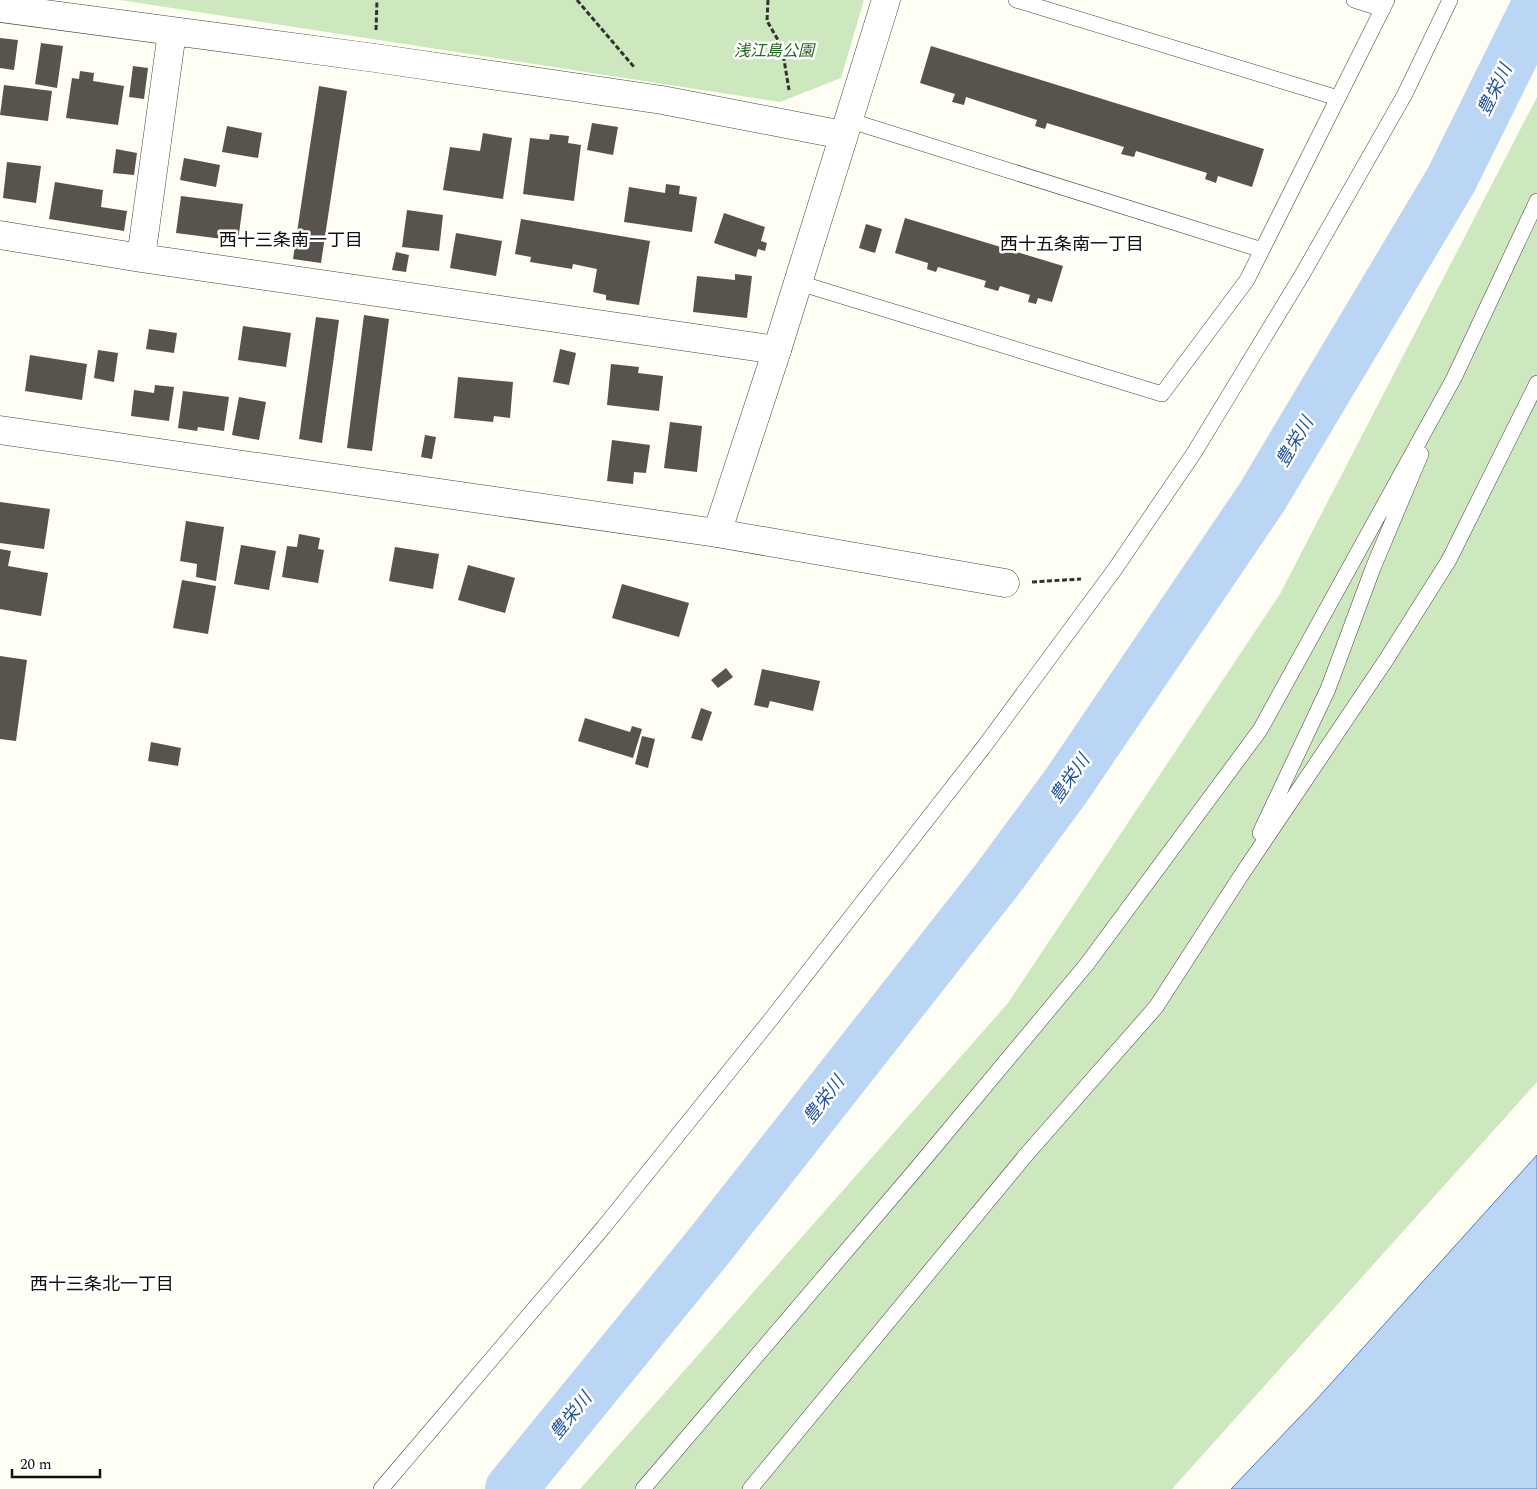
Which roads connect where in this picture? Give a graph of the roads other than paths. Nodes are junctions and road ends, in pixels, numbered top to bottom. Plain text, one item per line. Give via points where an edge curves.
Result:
1 (886, 0) edge
2 (1016, 0) edge
3 (1354, 0) edge
4 (1450, 0) edge
5 (1385, 4) edge
6 (0, 8) edge
7 (172, 32) junction
8 (1338, 98) junction
9 (845, 128) junction
10 (1537, 201) edge
11 (0, 235) edge
12 (1262, 250) junction
13 (142, 258) junction
14 (809, 286) dead end
15 (777, 350) junction
16 (1454, 378) junction
17 (1537, 383) edge
18 (0, 430) edge
19 (717, 533) junction
20 (1006, 583) road end
21 (1240, 877) junction
22 (381, 1489) edge
23 (643, 1489) edge
24 (750, 1489) edge

1 - 9 street
2 - 8 lane
3 - 5 lane
4 - 22 lane via 1405,94 1302,275 1194,453 1109,578 983,748 772,1018 602,1228
5 - 8 lane
6 - 7 street
7 - 9 street via 375,58
7 - 13 street
8 - 12 lane
9 - 12 lane
9 - 15 street
10 - 16 lane
11 - 13 street
12 - 14 lane via 1247,280 1162,394
13 - 15 street
15 - 19 street
16 - 21 lane via 1373,568 1328,689
16 - 23 lane via 1260,730 1087,964
17 - 21 lane via 1449,560
18 - 19 street
19 - 20 street
21 - 24 lane via 1156,1006 1026,1155

